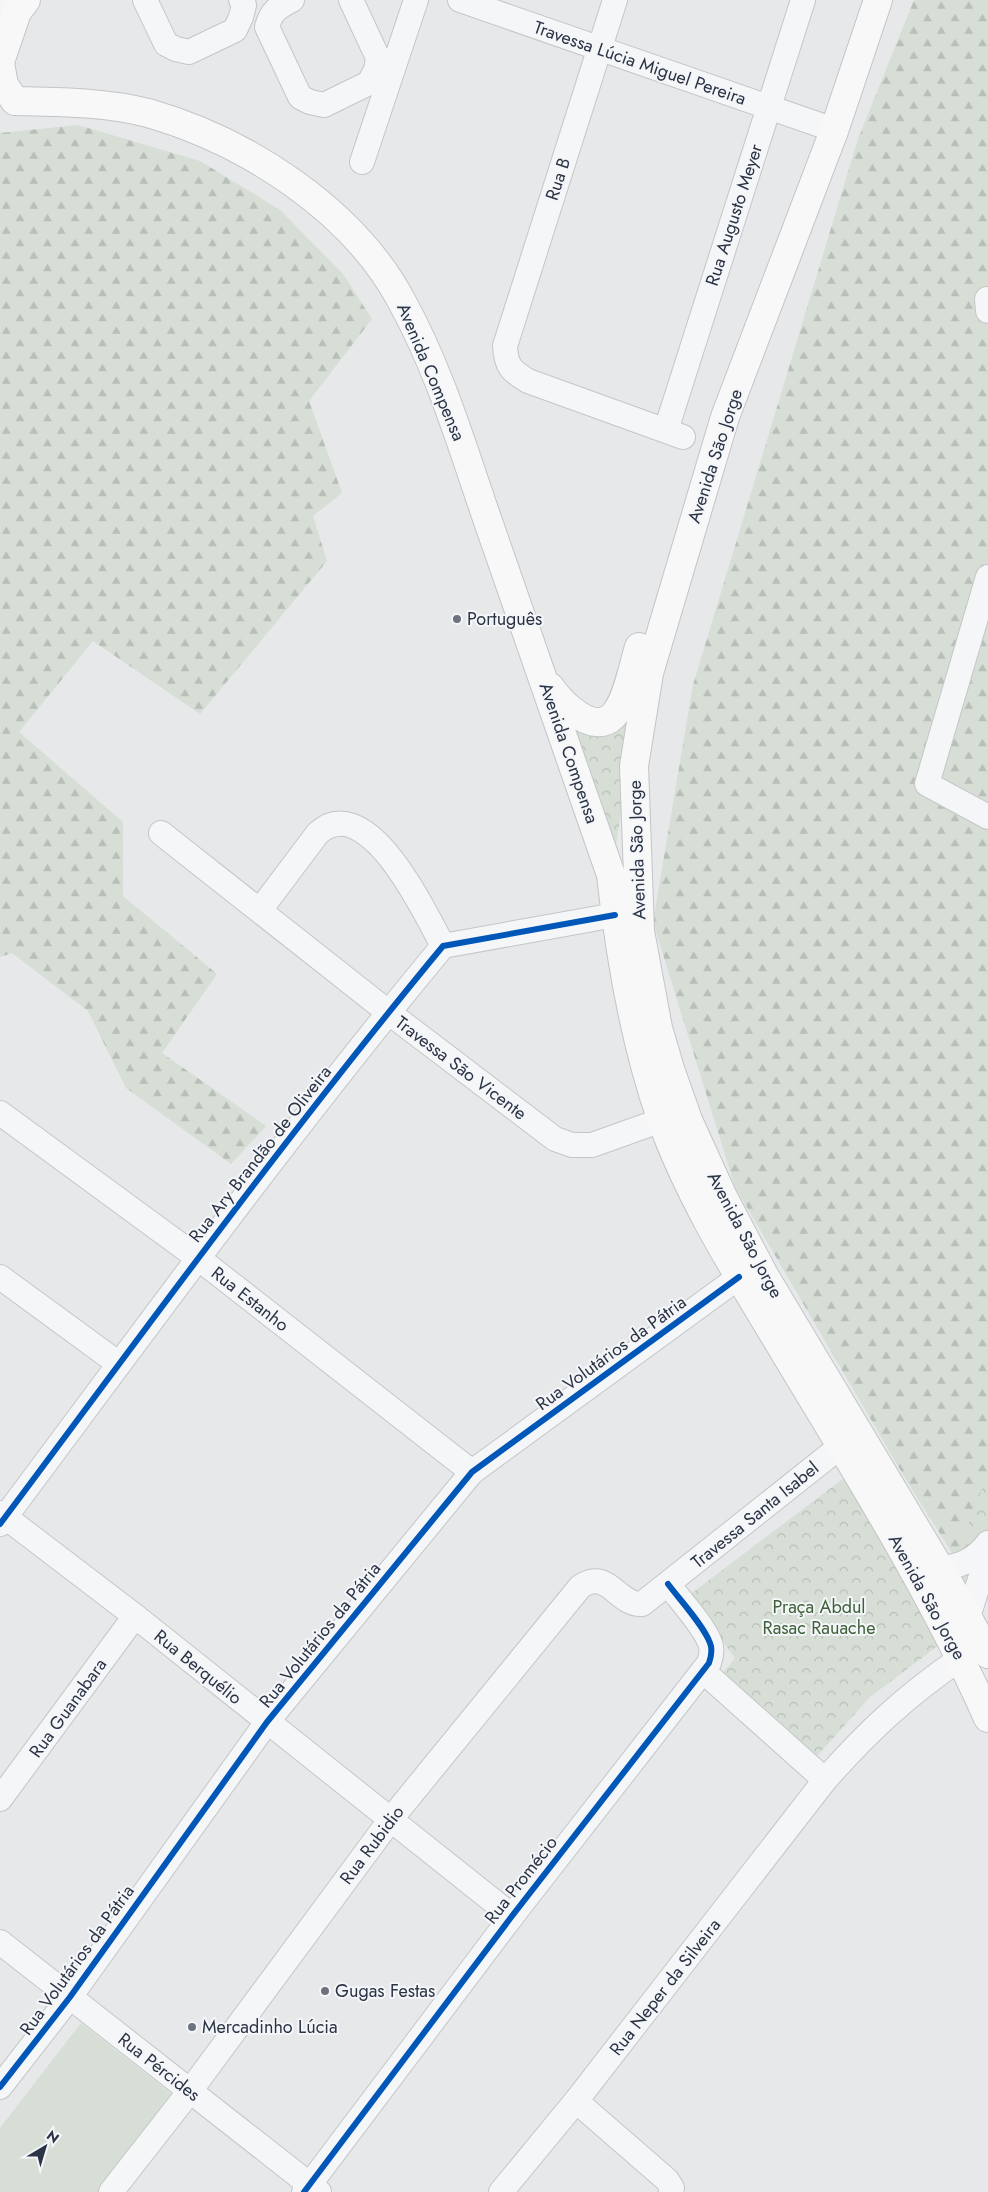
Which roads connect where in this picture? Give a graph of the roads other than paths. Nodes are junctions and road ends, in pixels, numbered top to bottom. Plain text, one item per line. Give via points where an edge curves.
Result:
1 (145, 0) edge
2 (292, 0) edge
3 (352, 0) edge
4 (416, 0) edge
5 (460, 0) edge
6 (615, 0) edge
7 (803, 0) edge
8 (878, 0) edge
9 (243, 3) edge
10 (14, 4) edge
11 (270, 16) junction
12 (0, 34) edge
13 (599, 48) junction
14 (859, 59) junction
15 (0, 62) edge
16 (383, 73) junction
17 (7, 102) edge
18 (768, 108) junction
19 (820, 125) junction
20 (362, 162) dead end
21 (674, 433) joint
22 (988, 577) edge
23 (543, 678) junction
24 (988, 817) edge
25 (161, 833) dead end
26 (611, 876) joint
27 (260, 910) junction
28 (615, 915) junction
29 (442, 946) junction
30 (388, 1012) junction
31 (0, 1113) edge
32 (662, 1120) junction
33 (198, 1258) junction
34 (0, 1277) edge
35 (740, 1277) junction
36 (119, 1364) junction
37 (841, 1446) junction
38 (472, 1472) junction
39 (2, 1518) edge
40 (988, 1543) edge
41 (988, 1554) edge
42 (939, 1568) junction
43 (668, 1584) junction
44 (135, 1616) junction
45 (968, 1617) junction
46 (988, 1654) edge
47 (961, 1658) junction
48 (703, 1670) junction
49 (988, 1718) edge
50 (267, 1722) junction
51 (825, 1780) junction
52 (0, 1800) edge
53 (391, 1819) junction
54 (512, 1916) junction
55 (0, 1942) edge
56 (70, 1997) junction
57 (0, 2087) edge
58 (190, 2091) junction
59 (576, 2101) junction
60 (311, 2189) edge
61 (111, 2192) edge
62 (501, 2192) edge
63 (671, 2192) edge

1 - 9 street via 166,44 189,52 235,30 242,17
2 - 11 street via 277,7
3 - 16 street
4 - 16 street
5 - 13 street, Travessa Lúcia Miguel Pereira
6 - 13 street, Rua B
7 - 18 street, Rua Augusto Meyer
8 - 14 main road, Avenida São Jorge
9 - 11 street
10 - 12 street
10 - 15 main road, Avenida Compensa
11 - 16 street via 267,27 300,97 324,105
13 - 18 street, Travessa Lúcia Miguel Pereira
13 - 21 street, Rua B via 505,346 506,360 514,373 528,381
14 - 19 main road via 832,96
14 - 42 main road, Avenida São Jorge via 725,417 649,673 634,766 640,931 665,1053 688,1120 723,1197 764,1274
15 - 17 main road, Avenida Compensa
16 - 20 street
17 - 23 main road, Avenida Compensa via 102,105 147,113 196,130 248,154 296,185 338,221 372,257 401,299 442,388
18 - 19 street, Travessa Lúcia Miguel Pereira
18 - 21 street, Rua Augusto Meyer
19 - 23 main road via 761,275 621,703 612,717 596,722 588,720 566,706
22 - 24 street via 927,784
23 - 26 main road, Avenida Compensa
25 - 27 street, Travessa São Vicente
26 - 28 main road, Avenida São Jorge
27 - 29 street via 318,833 325,827 346,824 357,828 390,856
27 - 30 street, Travessa São Vicente
28 - 29 street
28 - 32 main road, Avenida São Jorge via 632,1012
29 - 30 street, Rua Ary Brandão de Oliveira
30 - 32 street, Travessa São Vicente via 555,1140 572,1145 592,1145
30 - 33 street, Rua Ary Brandão de Oliveira
31 - 33 street, Rua Estanho
32 - 35 main road, Avenida São Jorge via 694,1194
33 - 36 street, Rua Ary Brandão de Oliveira
33 - 38 street, Rua Estanho
34 - 36 street
35 - 37 main road, Avenida São Jorge
35 - 38 street, Rua Volutários da Pátria
36 - 39 street, Rua Ary Brandão de Oliveira
37 - 43 street, Travessa Santa Isabel
37 - 47 main road, Avenida São Jorge via 911,1564
38 - 50 street, Rua Volutários da Pátria
39 - 44 street, Rua Berquélio
40 - 42 street via 977,1556 964,1564
41 - 45 street
42 - 45 main road, Avenida São Jorge
43 - 48 street, Rua Promécio via 711,1645 712,1654
43 - 53 street, Rua Rubidio via 642,1604 634,1604 601,1582 593,1581 580,1587
44 - 50 street, Rua Berquélio
44 - 52 street, Rua Guanabara
45 - 46 main road, Avenida São Jorge
47 - 49 main road, Avenida São Jorge
47 - 51 street, Rua Neper da Silveira via 922,1684 890,1712
48 - 51 street
48 - 54 street, Rua Promécio
50 - 53 street, Rua Berquélio
50 - 56 street, Rua Volutários da Pátria
51 - 59 street, Rua Neper da Silveira
53 - 54 street, Rua Berquélio
53 - 58 street, Rua Rubidio
54 - 60 street, Rua Promécio
55 - 56 street, Rua Pércides
56 - 57 street, Rua Volutários da Pátria
56 - 58 street, Rua Pércides
58 - 60 street, Rua Pércides
58 - 61 street, Rua Rubidio
59 - 62 street, Rua Neper da Silveira
59 - 63 street via 666,2180

